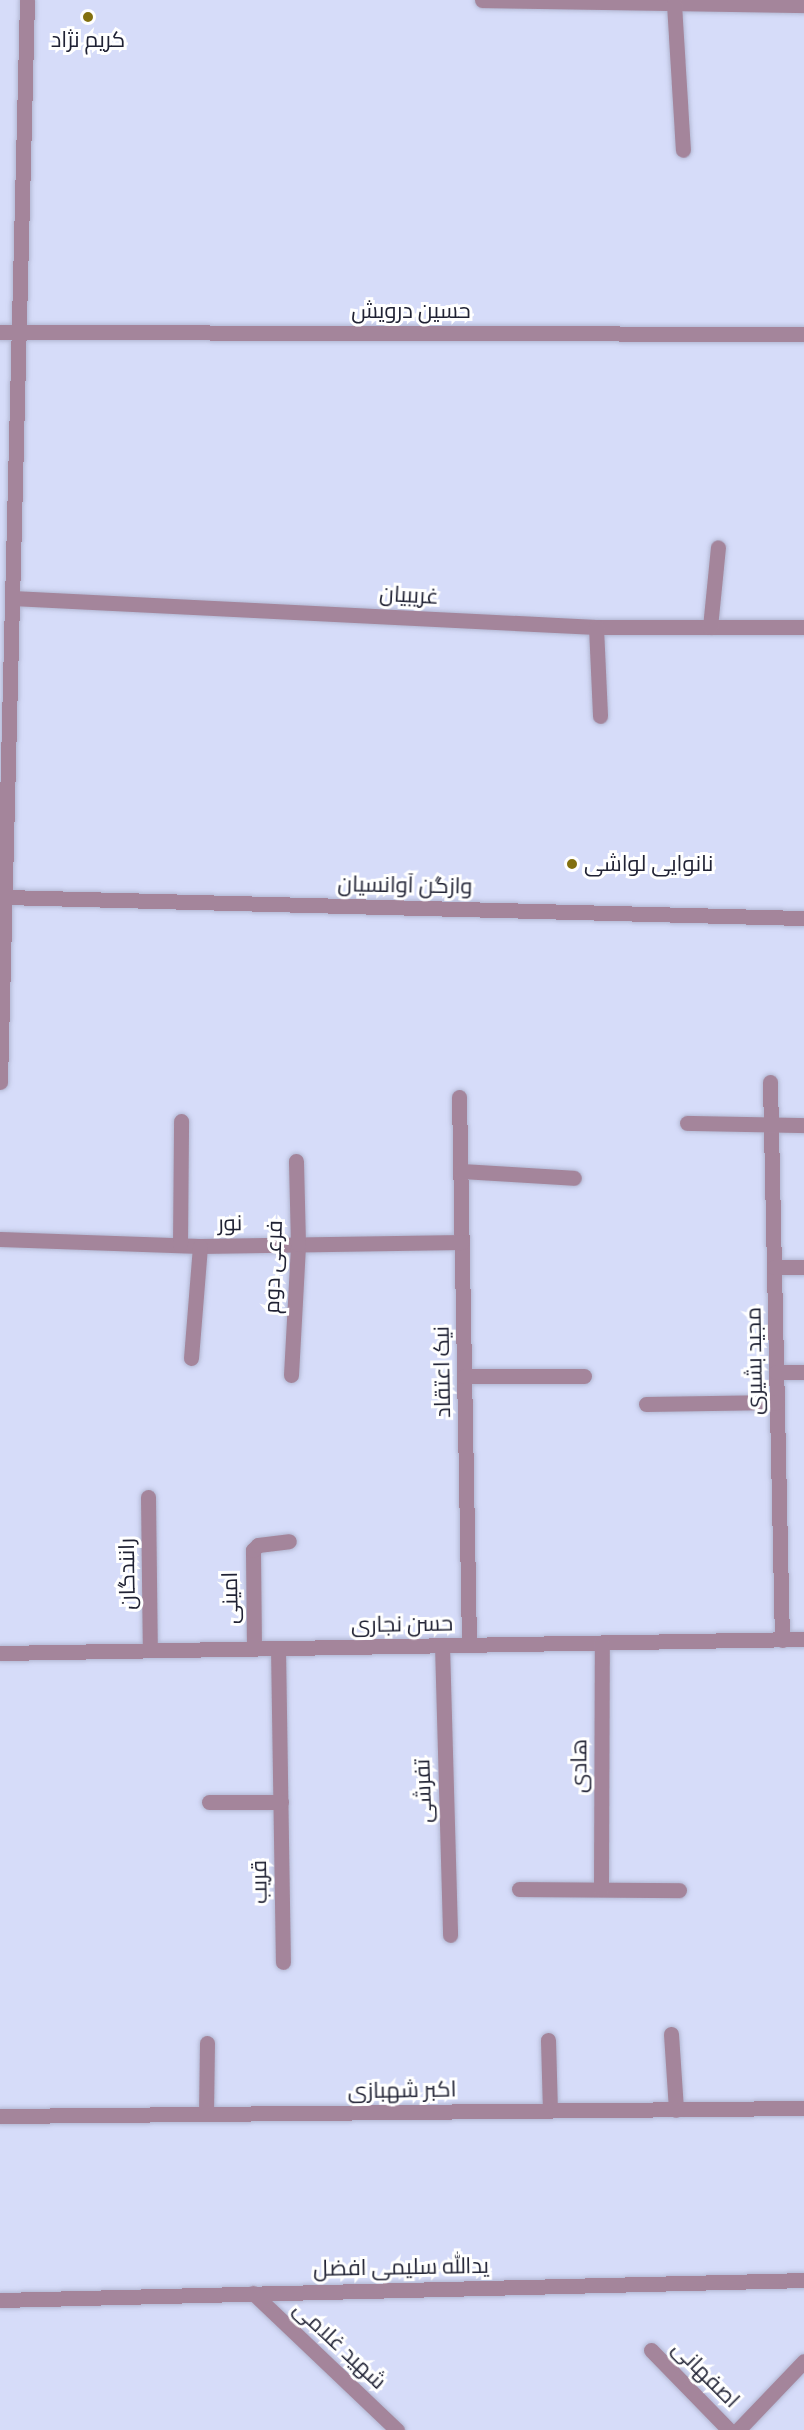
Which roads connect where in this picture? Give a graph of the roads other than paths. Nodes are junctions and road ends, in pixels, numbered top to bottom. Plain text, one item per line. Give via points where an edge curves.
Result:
1 (27, 0) edge
2 (482, 0) edge
3 (674, 4) junction
4 (804, 5) edge
5 (683, 150) dead end
6 (0, 332) edge
7 (19, 332) junction
8 (804, 334) edge
9 (718, 547) dead end
10 (12, 598) junction
11 (596, 627) junction
12 (710, 627) junction
13 (804, 627) edge
14 (600, 716) dead end
15 (4, 723) edge
16 (5, 897) junction
17 (804, 918) edge
18 (1, 971) edge
19 (0, 1082) edge
20 (770, 1082) dead end
21 (459, 1097) dead end
22 (181, 1121) dead end
23 (687, 1123) dead end
24 (771, 1125) junction
25 (804, 1125) edge
26 (296, 1161) dead end
27 (461, 1171) junction
28 (574, 1178) dead end
29 (0, 1239) edge
30 (462, 1242) junction
31 (298, 1244) junction
32 (180, 1245) junction
33 (200, 1246) junction
34 (774, 1267) junction
35 (804, 1267) edge
36 (191, 1358) dead end
37 (776, 1372) junction
38 (804, 1372) edge
39 (291, 1375) dead end
40 (464, 1376) junction
41 (584, 1376) dead end
42 (777, 1402) junction
43 (646, 1404) dead end
44 (148, 1497) dead end
45 (289, 1541) dead end
46 (804, 1639) edge
47 (782, 1640) junction
48 (602, 1643) junction
49 (442, 1645) junction
50 (469, 1645) junction
51 (254, 1648) junction
52 (278, 1648) junction
53 (150, 1650) junction
54 (0, 1653) edge
55 (209, 1802) dead end
56 (281, 1802) junction
57 (519, 1889) dead end
58 (601, 1889) junction
59 (679, 1890) dead end
60 (450, 1935) dead end
61 (283, 1962) dead end
62 (671, 2034) dead end
63 (548, 2040) dead end
64 (207, 2043) dead end
65 (804, 2108) edge
66 (676, 2109) junction
67 (550, 2110) junction
68 (206, 2114) junction
69 (0, 2116) edge
70 (804, 2280) edge
71 (253, 2293) junction
72 (0, 2300) edge
73 (651, 2350) dead end
74 (804, 2361) edge
75 (397, 2430) edge
76 (729, 2430) edge
77 (738, 2430) edge

1 - 7 street
2 - 3 street
3 - 4 street
3 - 5 street
6 - 7 street, حسین درویش
7 - 8 street, حسین درویش
7 - 10 street
9 - 12 street
10 - 11 street, غریبیان
10 - 15 street
11 - 12 street, غریبیان
11 - 14 street
12 - 13 street, غریبیان
15 - 16 street
16 - 17 street, وازگن آوانسیان
16 - 18 street
18 - 19 street
20 - 24 street, مجید بشیری
21 - 27 street, نیک اعتقاد
22 - 32 street
23 - 24 street
24 - 25 street
24 - 34 street, مجید بشیری
26 - 31 street, فرعی دوم
27 - 28 street
27 - 30 street, نیک اعتقاد
29 - 32 street, نور
30 - 31 street, نور
30 - 40 street, نیک اعتقاد
31 - 33 street, نور
31 - 39 street, فرعی دوم
32 - 33 street, نور
33 - 36 street
34 - 35 street
34 - 37 street, مجید بشیری
37 - 38 street
37 - 42 street, مجید بشیری
40 - 41 street
40 - 50 street, نیک اعتقاد
42 - 43 street
42 - 47 street, مجید بشیری
44 - 53 street, رانندگان
45 - 51 street, امینی via 258,1545 252,1550
46 - 47 street, حسن نجاری
47 - 48 street, حسن نجاری
48 - 50 street, حسن نجاری
48 - 58 street, هادی
49 - 50 street, حسن نجاری
49 - 52 street, حسن نجاری
49 - 60 street, تفرشی
51 - 52 street, حسن نجاری
51 - 53 street, حسن نجاری
52 - 56 street, قریب
53 - 54 street, حسن نجاری
55 - 56 street
56 - 61 street, قریب
57 - 58 street
58 - 59 street
62 - 66 street
63 - 67 street
64 - 68 street
65 - 66 street, اکبر شهبازی
66 - 67 street, اکبر شهبازی
67 - 68 street, اکبر شهبازی
68 - 69 street, اکبر شهبازی
70 - 71 street, یدالله سلیمی افضل
71 - 72 street, یدالله سلیمی افضل
71 - 75 street, شهید غلامی
73 - 76 street, اصفهانی
74 - 77 street

